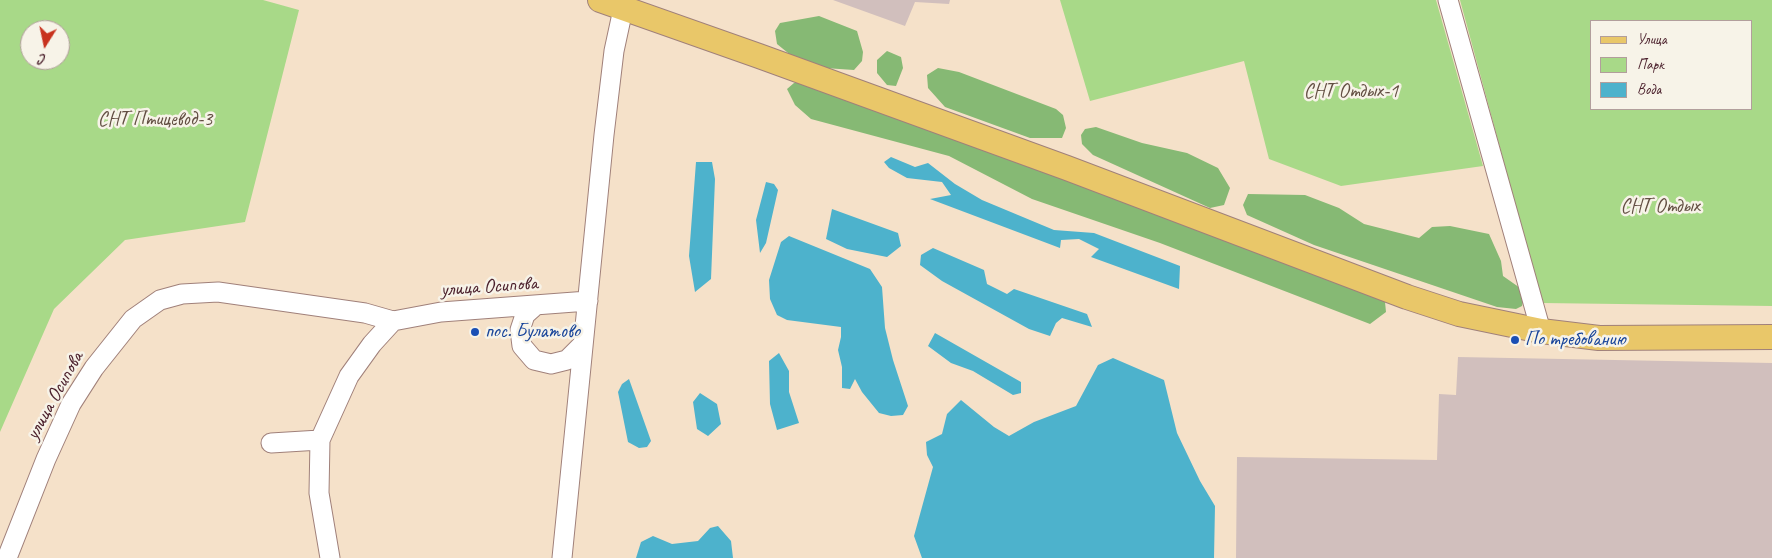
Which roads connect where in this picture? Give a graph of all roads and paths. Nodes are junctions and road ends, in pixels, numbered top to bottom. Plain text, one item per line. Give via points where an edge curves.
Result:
1 (600, 0) edge
2 (1448, 0) edge
3 (624, 3) edge
4 (588, 301) junction
5 (534, 307) junction
6 (393, 321) junction
7 (1540, 332) junction
8 (1772, 337) edge
9 (583, 344) junction
10 (320, 440) junction
11 (271, 443) dead end
12 (7, 558) edge
13 (330, 558) edge
14 (562, 558) edge

1 - 3 main road
2 - 7 street
3 - 4 street via 614,51
3 - 7 main road via 1407,297 1459,314
4 - 5 street, улица Осипова
4 - 9 street
5 - 6 street, улица Осипова via 441,312
5 - 9 street via 525,315 520,330 522,346 534,360 551,364 568,360
6 - 10 street via 349,376
6 - 12 street, улица Осипова via 365,313 218,292 182,294 160,300 133,319 94,368 71,404
7 - 8 main road via 1599,338
9 - 14 street
10 - 11 street
10 - 13 street via 319,493

